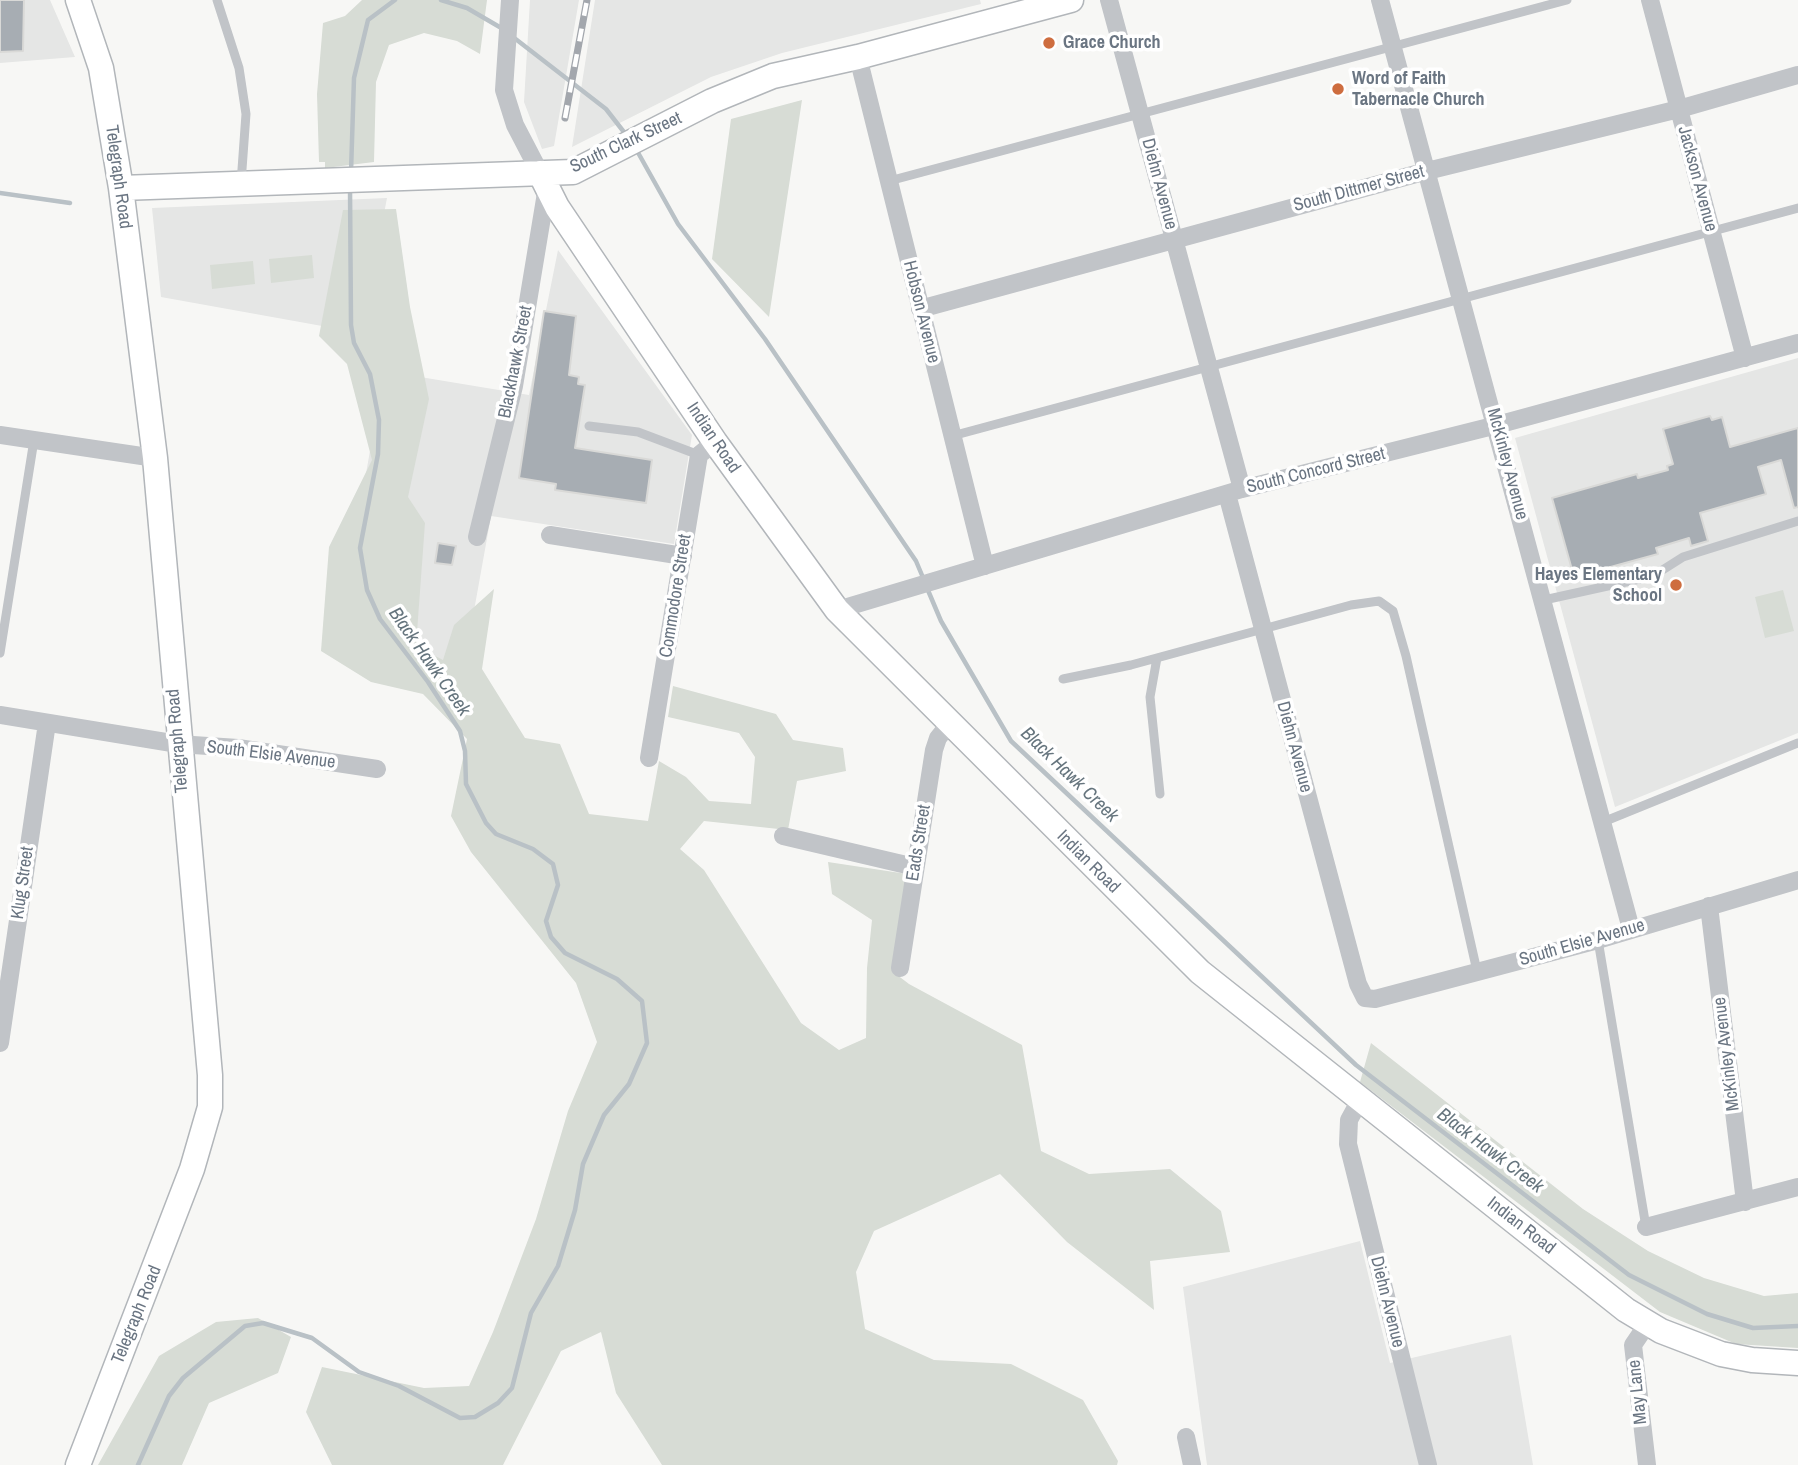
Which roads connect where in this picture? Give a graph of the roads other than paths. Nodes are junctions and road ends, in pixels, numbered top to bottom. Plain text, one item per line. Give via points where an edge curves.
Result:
1 (78, 0) edge
2 (217, 0) edge
3 (1071, 0) edge
4 (1109, 0) edge
5 (1380, 0) edge
6 (1567, 0) edge
7 (1650, 0) edge
8 (510, 5) edge
9 (1392, 47) junction
10 (858, 57) junction
11 (1798, 75) edge
12 (1679, 108) junction
13 (1140, 115) junction
14 (1427, 171) junction
15 (543, 180) junction
16 (888, 181) junction
17 (241, 184) junction
18 (121, 188) junction
19 (1798, 208) edge
20 (1711, 233) junction
21 (1174, 240) junction
22 (1462, 300) junction
23 (920, 309) junction
24 (1798, 343) edge
25 (1745, 358) junction
26 (1209, 368) junction
27 (1497, 425) junction
28 (589, 426) dead end
29 (0, 435) edge
30 (952, 436) junction
31 (34, 440) junction
32 (707, 448) junction
33 (155, 458) junction
34 (1235, 491) junction
35 (1798, 521) edge
36 (550, 535) dead end
37 (477, 537) dead end
38 (683, 556) junction
39 (985, 566) junction
40 (0, 575) edge
41 (13, 576) junction
42 (1544, 600) junction
43 (837, 610) junction
44 (1263, 630) junction
45 (0, 653) edge
46 (1157, 658) junction
47 (1063, 679) dead end
48 (0, 715) edge
49 (47, 723) junction
50 (950, 723) junction
51 (1798, 743) edge
52 (178, 744) junction
53 (649, 758) dead end
54 (377, 769) dead end
55 (1160, 794) dead end
56 (1604, 822) junction
57 (783, 836) dead end
58 (915, 867) junction
59 (1798, 880) edge
60 (1709, 906) junction
61 (1631, 929) junction
62 (1598, 940) junction
63 (900, 968) dead end
64 (1477, 971) junction
65 (1365, 998) joint
66 (0, 1043) edge
67 (1360, 1100) junction
68 (1798, 1187) edge
69 (1745, 1202) junction
70 (1646, 1227) joint
71 (1648, 1323) junction
72 (1798, 1363) edge
73 (1186, 1437) dead end
74 (78, 1465) edge
75 (1192, 1465) edge
76 (1428, 1465) edge
77 (1647, 1465) edge

1 - 18 street, Telegraph Road via 101,68
2 - 17 lane via 239,68 246,114
3 - 10 street, South Clark Street
4 - 13 street, Diehn Avenue
5 - 9 street, McKinley Avenue
6 - 9 lane
7 - 12 street, Jackson Avenue
8 - 15 street via 504,90 515,125
9 - 13 lane
9 - 14 street, McKinley Avenue
10 - 15 street, South Clark Street via 773,76 712,101 573,172
10 - 16 street, Hobson Avenue
11 - 12 street, South Dittmer Street
12 - 14 street, South Dittmer Street
12 - 20 street, Jackson Avenue
13 - 16 lane
13 - 21 street, Diehn Avenue
14 - 21 street, South Dittmer Street
14 - 22 street, McKinley Avenue
15 - 17 street, South Clark Street
15 - 32 street, Indian Road
15 - 37 street, Blackhawk Street via 514,386
16 - 23 street, Hobson Avenue
17 - 18 street, South Clark Street
18 - 33 street, Telegraph Road
19 - 20 lane
20 - 22 lane
20 - 25 street, Jackson Avenue
21 - 23 street, South Dittmer Street
21 - 26 street, Diehn Avenue
22 - 26 lane
22 - 27 street, McKinley Avenue
23 - 30 street, Hobson Avenue
24 - 25 street, South Concord Street
25 - 27 street, South Concord Street
26 - 30 lane
26 - 34 street, Diehn Avenue
27 - 34 street, South Concord Street
27 - 42 street, McKinley Avenue
28 - 32 lane
29 - 31 street
30 - 39 street, Hobson Avenue
31 - 33 street
31 - 41 lane
32 - 38 street, Commodore Street
32 - 43 street, Indian Road
33 - 52 street, Telegraph Road
34 - 39 street, South Concord Street
34 - 44 street, Diehn Avenue
35 - 42 lane via 1683,557 1653,576
36 - 38 street
38 - 53 street, Commodore Street
39 - 43 street, South Concord Street
40 - 41 lane
41 - 45 lane
42 - 56 street, McKinley Avenue
43 - 50 street, Indian Road
44 - 46 lane
44 - 64 lane via 1351,605 1379,601 1393,611
44 - 65 street, Diehn Avenue
46 - 47 lane
46 - 55 lane via 1150,697
48 - 49 street, South Elsie Avenue
49 - 52 street, South Elsie Avenue
49 - 66 street, Klug Street
50 - 58 street, Eads Street via 934,751
50 - 67 street, Indian Road via 1200,972
51 - 56 lane
52 - 54 street, South Elsie Avenue via 238,748
52 - 74 street, Telegraph Road via 210,1075 209,1107 192,1169
56 - 61 street, McKinley Avenue
57 - 58 street
58 - 63 street, Eads Street
59 - 60 street, South Elsie Avenue
60 - 61 street, South Elsie Avenue
60 - 69 street, McKinley Avenue
61 - 62 street, South Elsie Avenue
62 - 64 street, South Elsie Avenue
62 - 70 lane
64 - 65 street, South Elsie Avenue
67 - 71 street, Indian Road
67 - 76 street, Diehn Avenue via 1349,1120 1348,1144
68 - 69 street
69 - 70 street
71 - 72 street, Indian Road via 1721,1354
71 - 77 street, May Lane via 1633,1345
73 - 75 street

